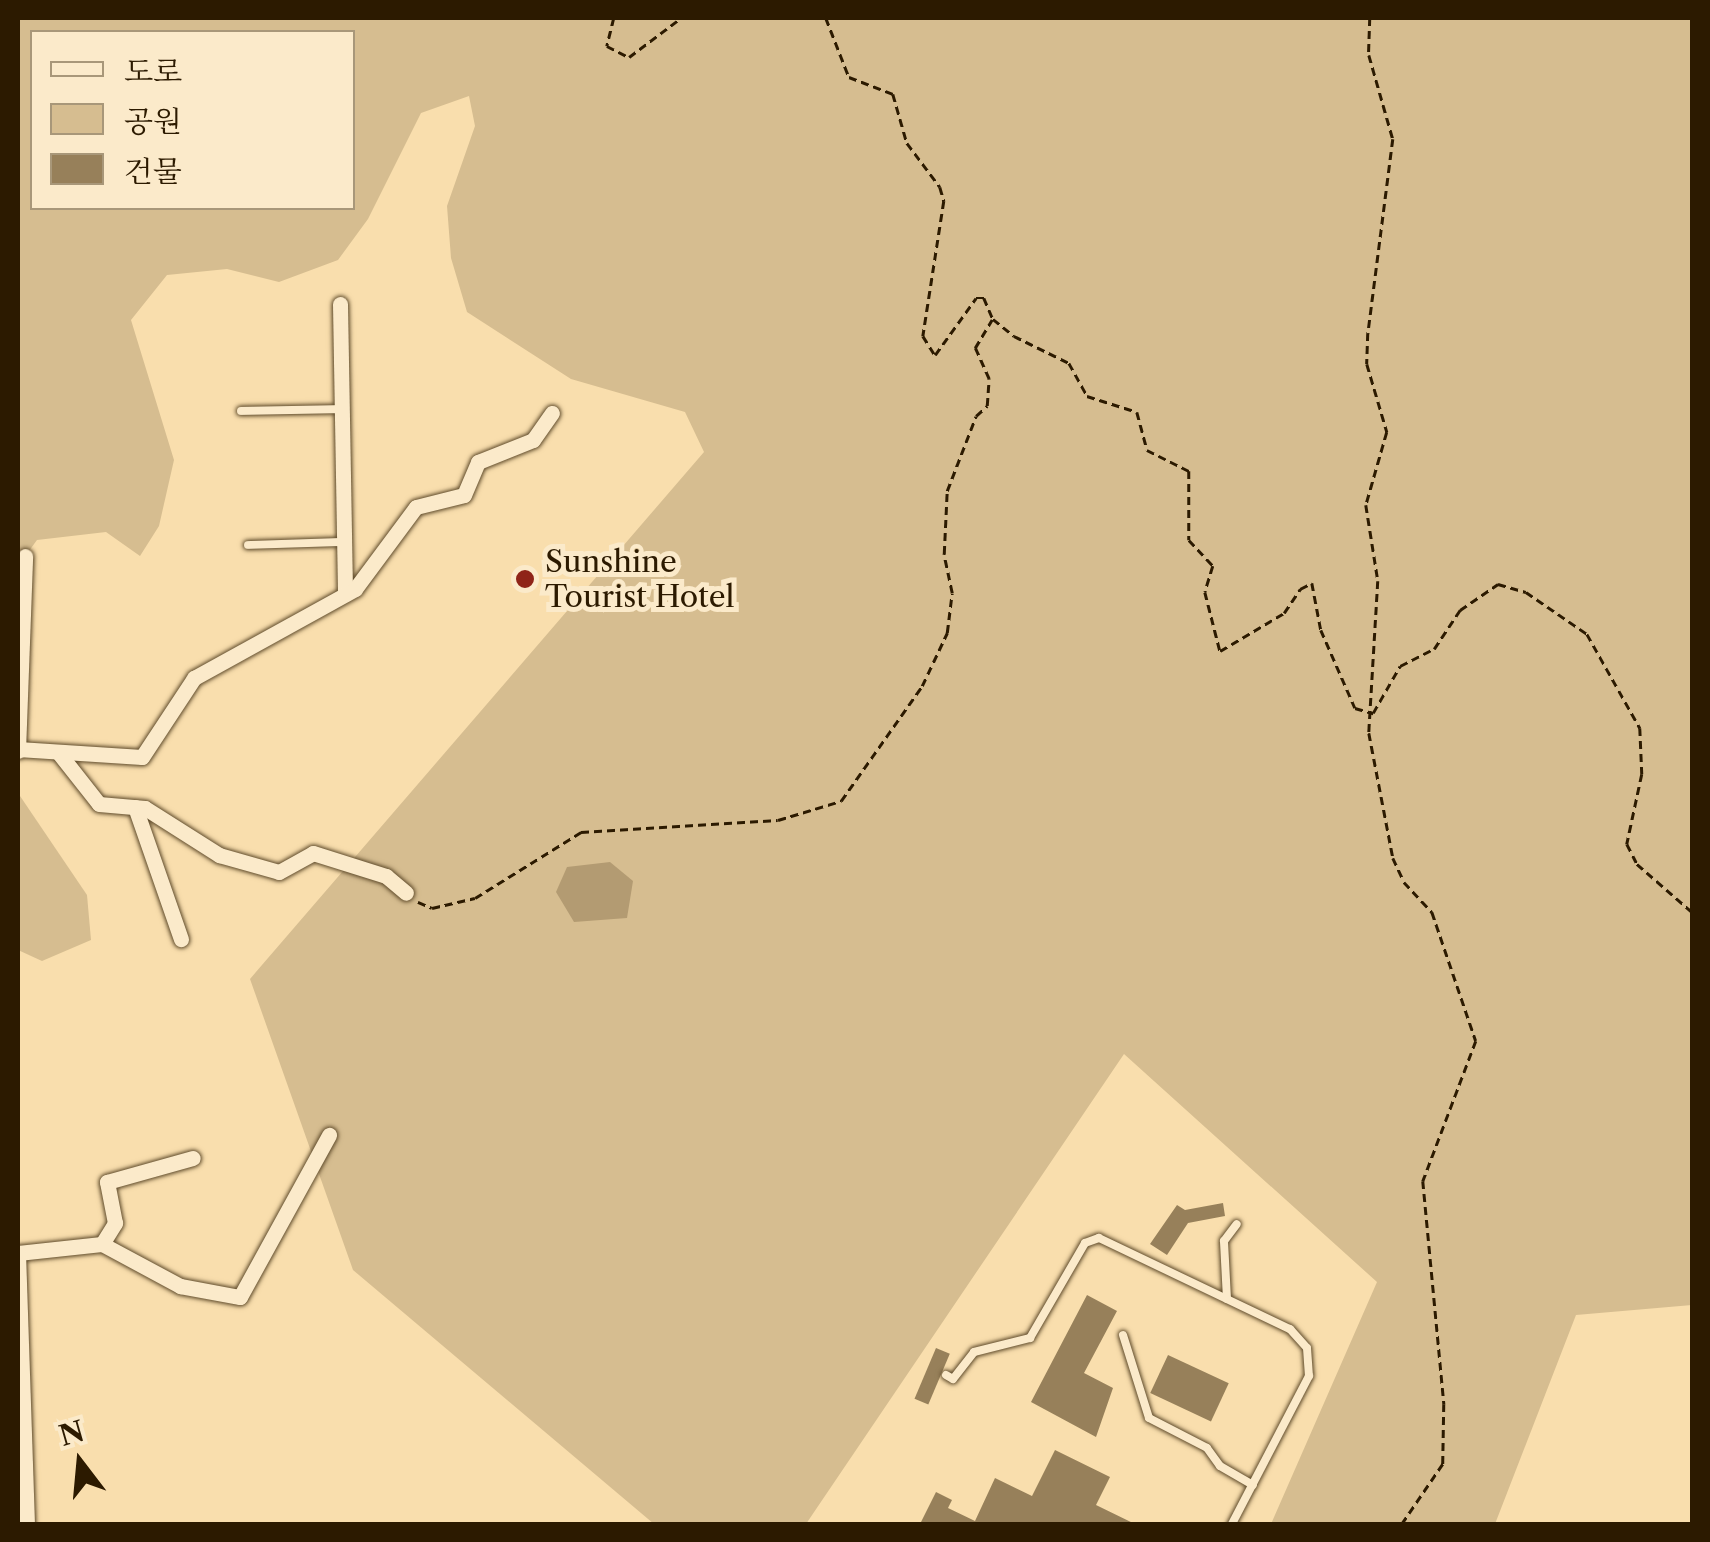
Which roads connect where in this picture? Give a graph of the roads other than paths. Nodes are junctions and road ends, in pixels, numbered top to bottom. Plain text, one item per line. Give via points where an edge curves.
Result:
1 (340, 304) dead end
2 (342, 409) junction
3 (241, 411) dead end
4 (552, 414) dead end
5 (344, 542) junction
6 (248, 545) dead end
7 (26, 556) dead end
8 (345, 594) junction
9 (18, 750) edge
10 (58, 752) junction
11 (134, 807) junction
12 (406, 894) road end
13 (181, 940) dead end
14 (330, 1135) dead end
15 (193, 1158) dead end
16 (1237, 1224) dead end
17 (102, 1244) junction
18 (18, 1253) edge
19 (1226, 1299) junction
20 (1123, 1334) dead end
21 (946, 1375) dead end
22 (1253, 1485) junction
23 (27, 1524) edge
24 (1232, 1524) edge

1 - 2 street
2 - 3 lane
2 - 5 street
4 - 8 street via 533,440 478,462 464,495 416,508
5 - 6 lane
5 - 8 street
7 - 9 street
8 - 10 street via 194,678 142,757
9 - 10 street
10 - 11 street via 98,804
11 - 12 street via 220,855 279,872 313,853 386,876
11 - 13 street
14 - 17 street via 240,1296 180,1286
15 - 17 street via 107,1182 115,1223
16 - 19 lane via 1224,1240
17 - 18 street
18 - 23 street
19 - 21 lane via 1099,1238 1084,1243 1030,1338 974,1352 953,1379
19 - 22 lane via 1290,1329 1308,1348 1309,1376
20 - 22 lane via 1149,1418 1206,1448 1220,1466
22 - 24 lane

